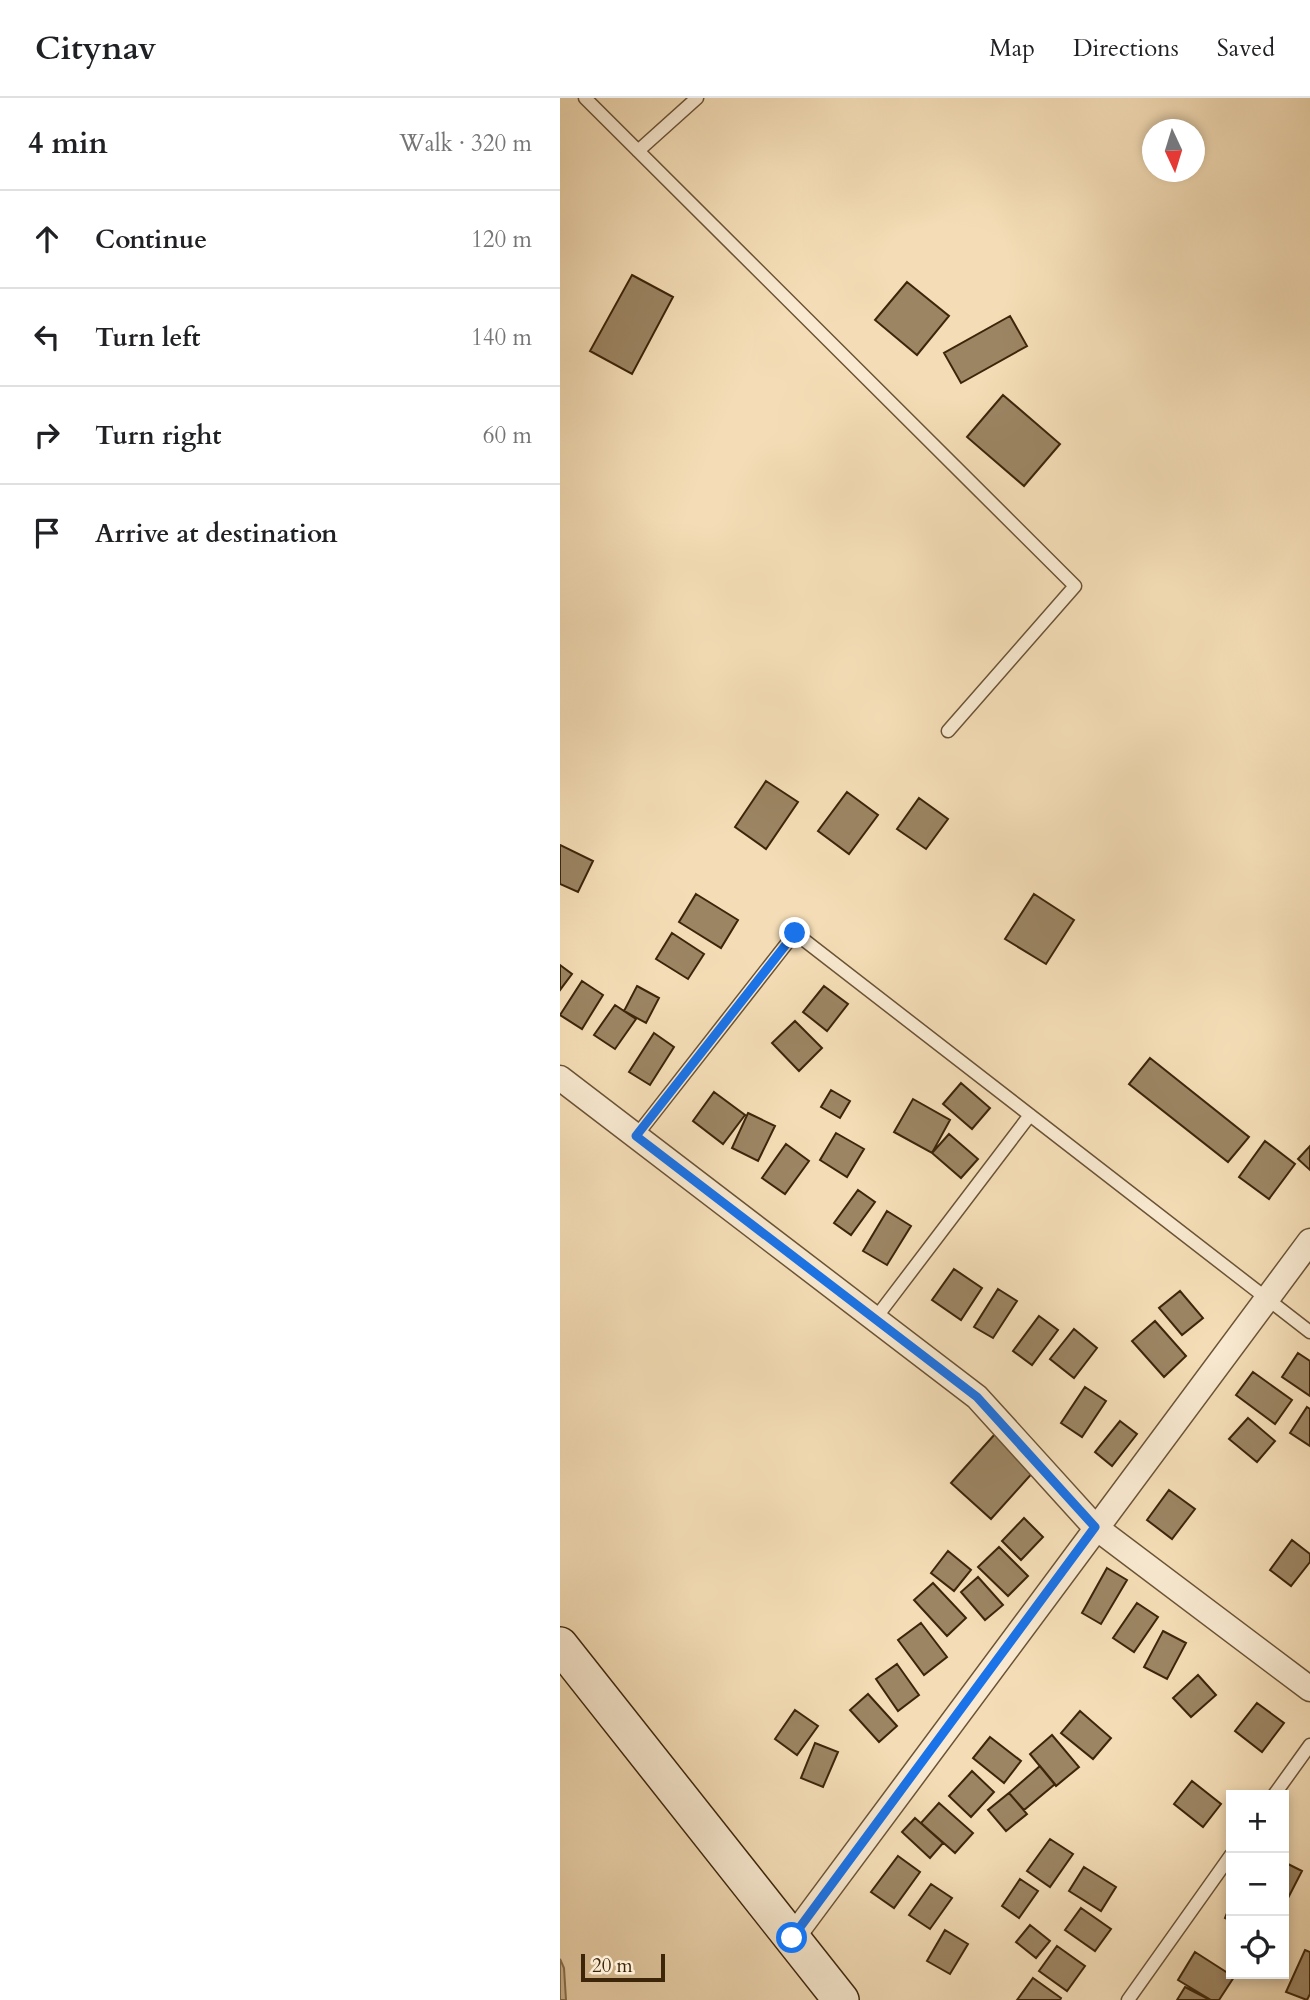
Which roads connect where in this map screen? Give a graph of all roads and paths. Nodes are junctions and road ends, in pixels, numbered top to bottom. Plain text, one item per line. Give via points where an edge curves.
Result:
1 (585, 98) edge
2 (697, 98) edge
3 (638, 151) junction
4 (948, 731) dead end
5 (560, 1078) edge
6 (1030, 1115) junction
7 (636, 1136) junction
8 (1310, 1241) edge
9 (1267, 1299) junction
10 (876, 1319) junction
11 (1310, 1332) edge
12 (1095, 1527) junction
13 (560, 1645) edge
14 (1310, 1689) edge
15 (1310, 1745) edge
16 (1278, 1790) edge
17 (1226, 1862) edge
18 (792, 1938) junction
19 (841, 2000) edge
20 (1128, 2000) edge

1 - 3 lane
2 - 3 lane
3 - 4 lane via 1075,586
5 - 7 street
6 - 7 lane via 795,933
6 - 9 lane
6 - 10 lane
7 - 10 street
8 - 9 street
9 - 11 lane
9 - 12 street
10 - 12 street via 977,1397
12 - 14 street
12 - 18 street
13 - 18 main road
15 - 16 lane
17 - 20 lane
18 - 19 main road

